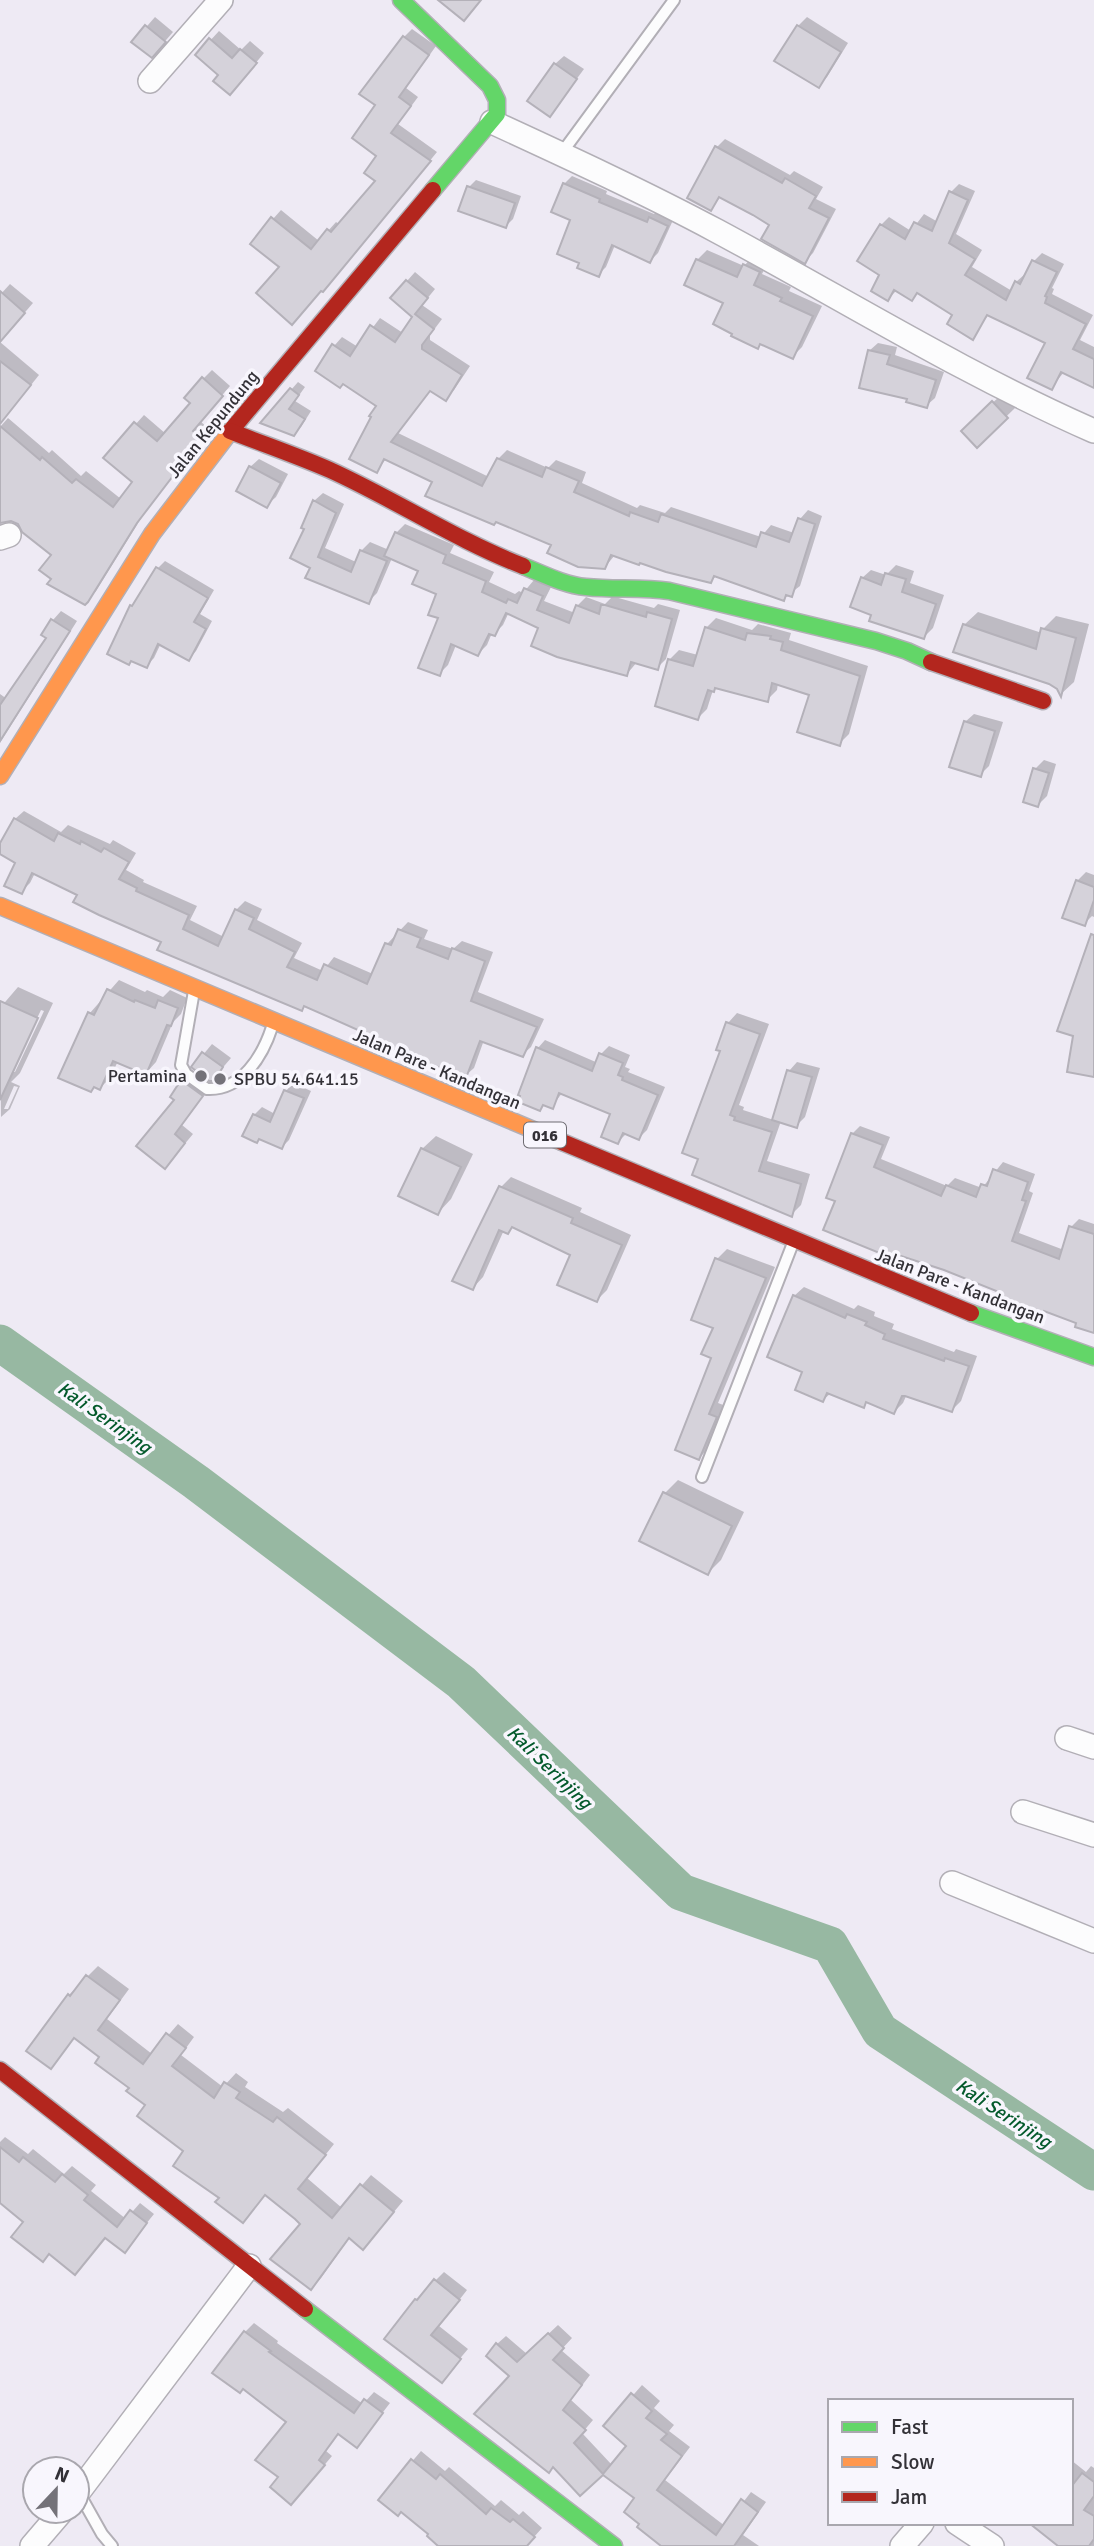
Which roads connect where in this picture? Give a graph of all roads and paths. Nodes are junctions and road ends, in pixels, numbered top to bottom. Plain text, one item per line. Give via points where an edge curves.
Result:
1 (221, 0) edge
2 (674, 0) edge
3 (405, 1) edge
4 (150, 81) dead end
5 (492, 122) junction
6 (561, 154) junction
7 (230, 431) junction
8 (1094, 431) edge
9 (1043, 701) dead end
10 (0, 776) edge
11 (0, 906) edge
12 (195, 988) junction
13 (274, 1021) junction
14 (794, 1240) junction
15 (1094, 1357) edge
16 (702, 1477) dead end
17 (1067, 1738) dead end
18 (1094, 1746) edge
19 (1023, 1812) dead end
20 (1094, 1835) edge
21 (952, 1883) dead end
22 (1094, 1941) edge
23 (0, 2070) edge
24 (248, 2266) junction
25 (91, 2477) edge
26 (91, 2516) edge
27 (50, 2525) edge
28 (920, 2525) edge
29 (960, 2525) edge
30 (32, 2546) edge
31 (112, 2546) edge
32 (614, 2546) edge
33 (902, 2546) edge
34 (992, 2546) edge

1 - 4 street
2 - 6 lane
3 - 5 street via 490,86 498,105
5 - 6 street
5 - 7 street, Jalan Kepundung
6 - 8 street via 716,230 1032,404
7 - 9 street via 330,470 481,550 567,583 668,591 876,641
7 - 10 street, Jalan Kepundung via 152,534
11 - 12 street, Jalan Pare - Kandangan / 016
12 - 13 street, Jalan Pare - Kandangan / 016
12 - 13 lane via 181,1065 207,1089 232,1082 256,1062
13 - 14 street, Jalan Pare - Kandangan / 016
14 - 15 street, Jalan Pare - Kandangan / 016 via 992,1321
14 - 16 lane
17 - 18 street
19 - 20 street
21 - 22 street
23 - 24 street
24 - 25 street
24 - 32 street
26 - 31 lane
27 - 30 street
28 - 33 street
29 - 34 street

